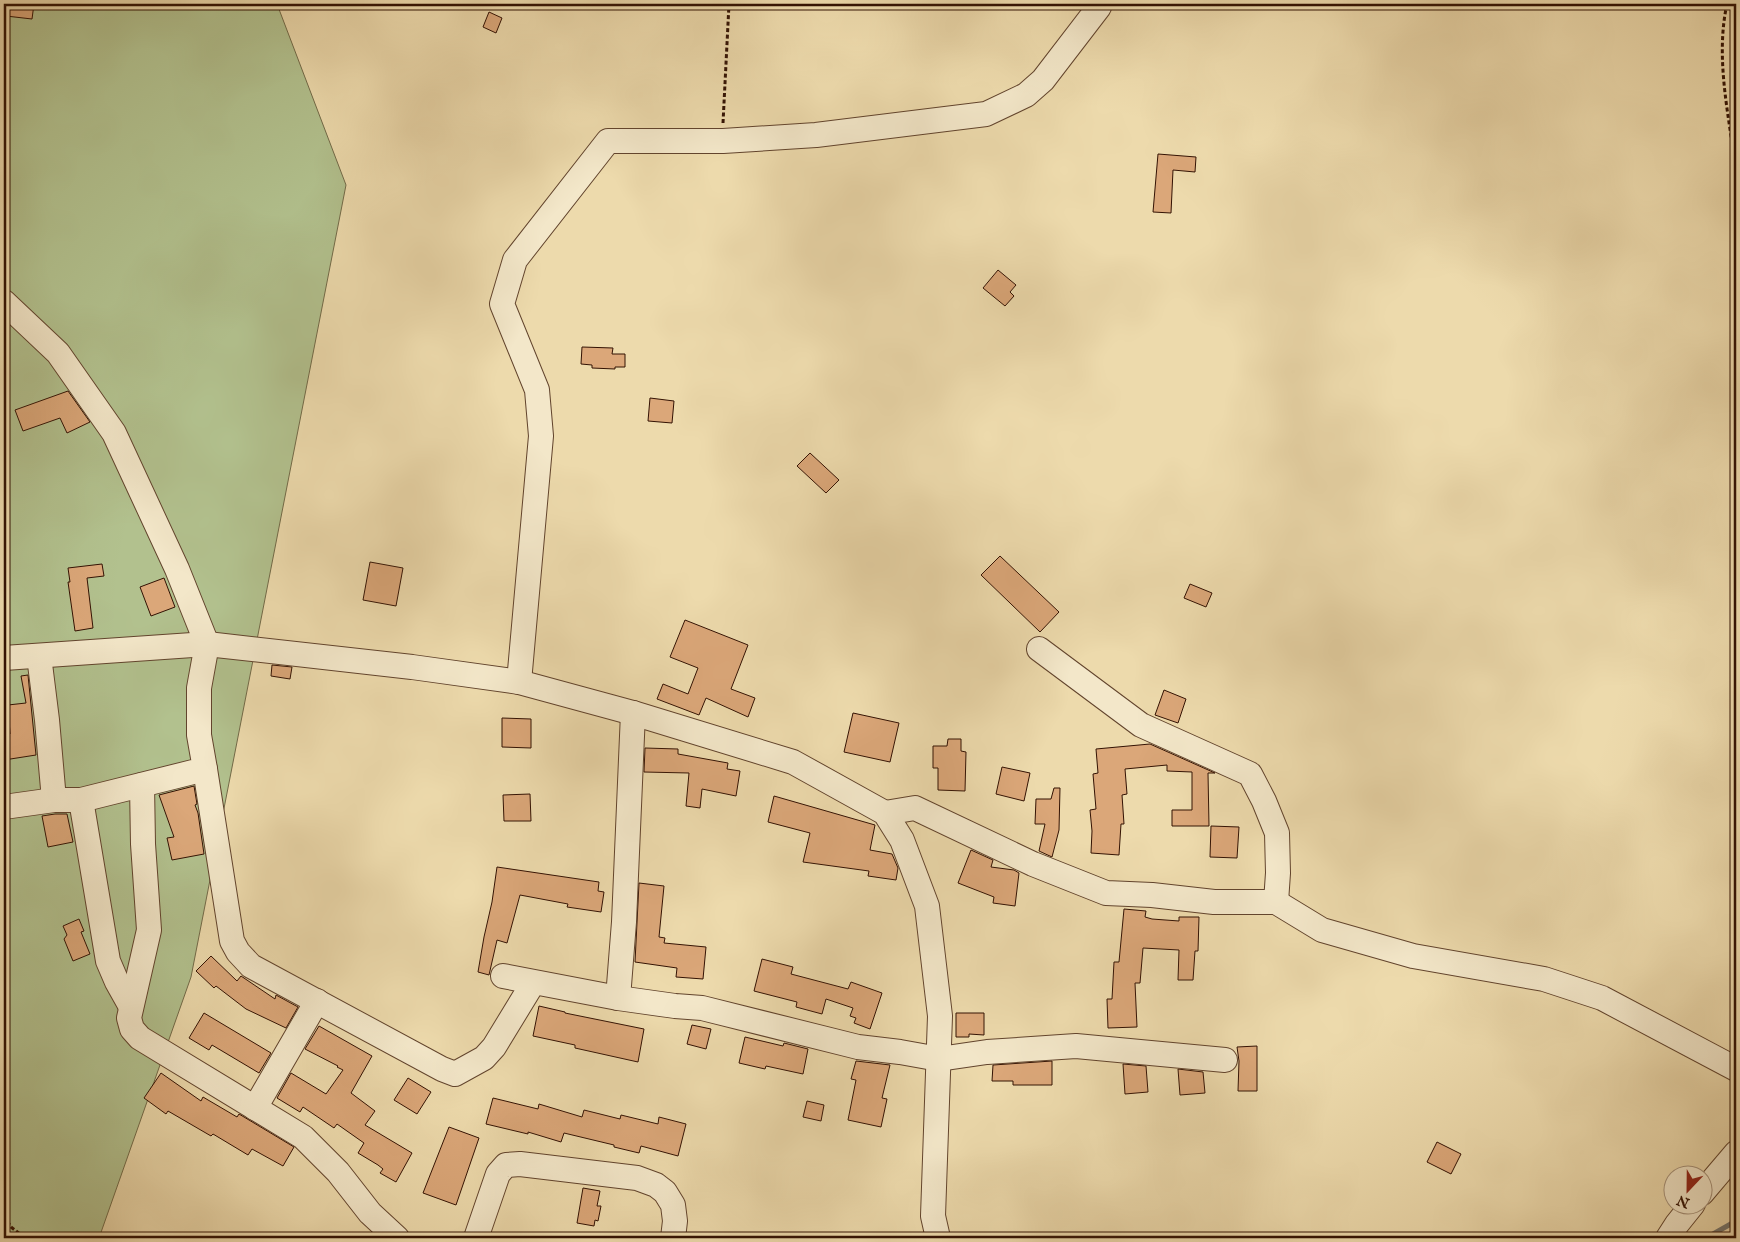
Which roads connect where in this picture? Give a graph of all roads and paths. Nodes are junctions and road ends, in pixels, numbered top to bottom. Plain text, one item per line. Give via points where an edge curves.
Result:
1 (729, 4) edge
2 (1099, 4) edge
3 (1726, 4) edge
4 (723, 141) junction
5 (1736, 170) edge
6 (4, 302) edge
7 (207, 644) junction
8 (1039, 649) dead end
9 (39, 656) junction
10 (4, 658) edge
11 (519, 682) junction
12 (633, 713) junction
13 (205, 769) junction
14 (142, 785) junction
15 (54, 800) junction
16 (82, 800) junction
17 (4, 807) edge
18 (885, 812) junction
19 (1276, 902) junction
20 (503, 976) dead end
21 (533, 983) junction
22 (618, 998) junction
23 (316, 1001) junction
24 (131, 1007) junction
25 (939, 1059) junction
26 (1225, 1060) dead end
27 (1736, 1069) edge
28 (255, 1108) junction
29 (1736, 1153) edge
30 (1712, 1182) edge
31 (1685, 1214) edge
32 (4, 1216) edge
33 (25, 1238) edge
34 (396, 1238) edge
35 (476, 1238) edge
36 (673, 1238) edge
37 (938, 1238) edge
38 (1668, 1238) edge

1 - 4 path
2 - 4 street via 1043,80 1026,95 986,114 816,135
3 - 5 path via 1722,23 1723,73
4 - 11 street via 608,140 515,260 502,304 537,390 541,436
6 - 7 street via 58,353 114,433 177,569
7 - 9 street
7 - 11 street
7 - 13 street via 199,688 199,734
8 - 19 street via 1141,725 1250,774 1277,833
9 - 10 street
9 - 15 street
11 - 12 street
12 - 18 street via 793,762
12 - 22 street
13 - 14 street
13 - 23 street via 232,941 251,966
14 - 16 street
14 - 24 street via 148,930
15 - 16 street
15 - 17 street
16 - 24 street via 108,961
18 - 19 street via 915,808 1033,864 1106,893 1214,902
18 - 25 street via 902,840 927,906 940,1016
19 - 27 street via 1322,930 1413,956 1544,978 1602,998
20 - 21 street
21 - 22 street
21 - 23 street via 494,1047 484,1058 455,1074
22 - 25 street via 702,1008 858,1047
23 - 28 street
24 - 28 street via 132,1029 140,1038
25 - 26 street via 1076,1046
25 - 37 street via 933,1216
28 - 34 street via 303,1137
29 - 30 street
31 - 38 street
32 - 33 path
35 - 36 street via 498,1174 506,1166 520,1164 638,1178 656,1185 673,1205

